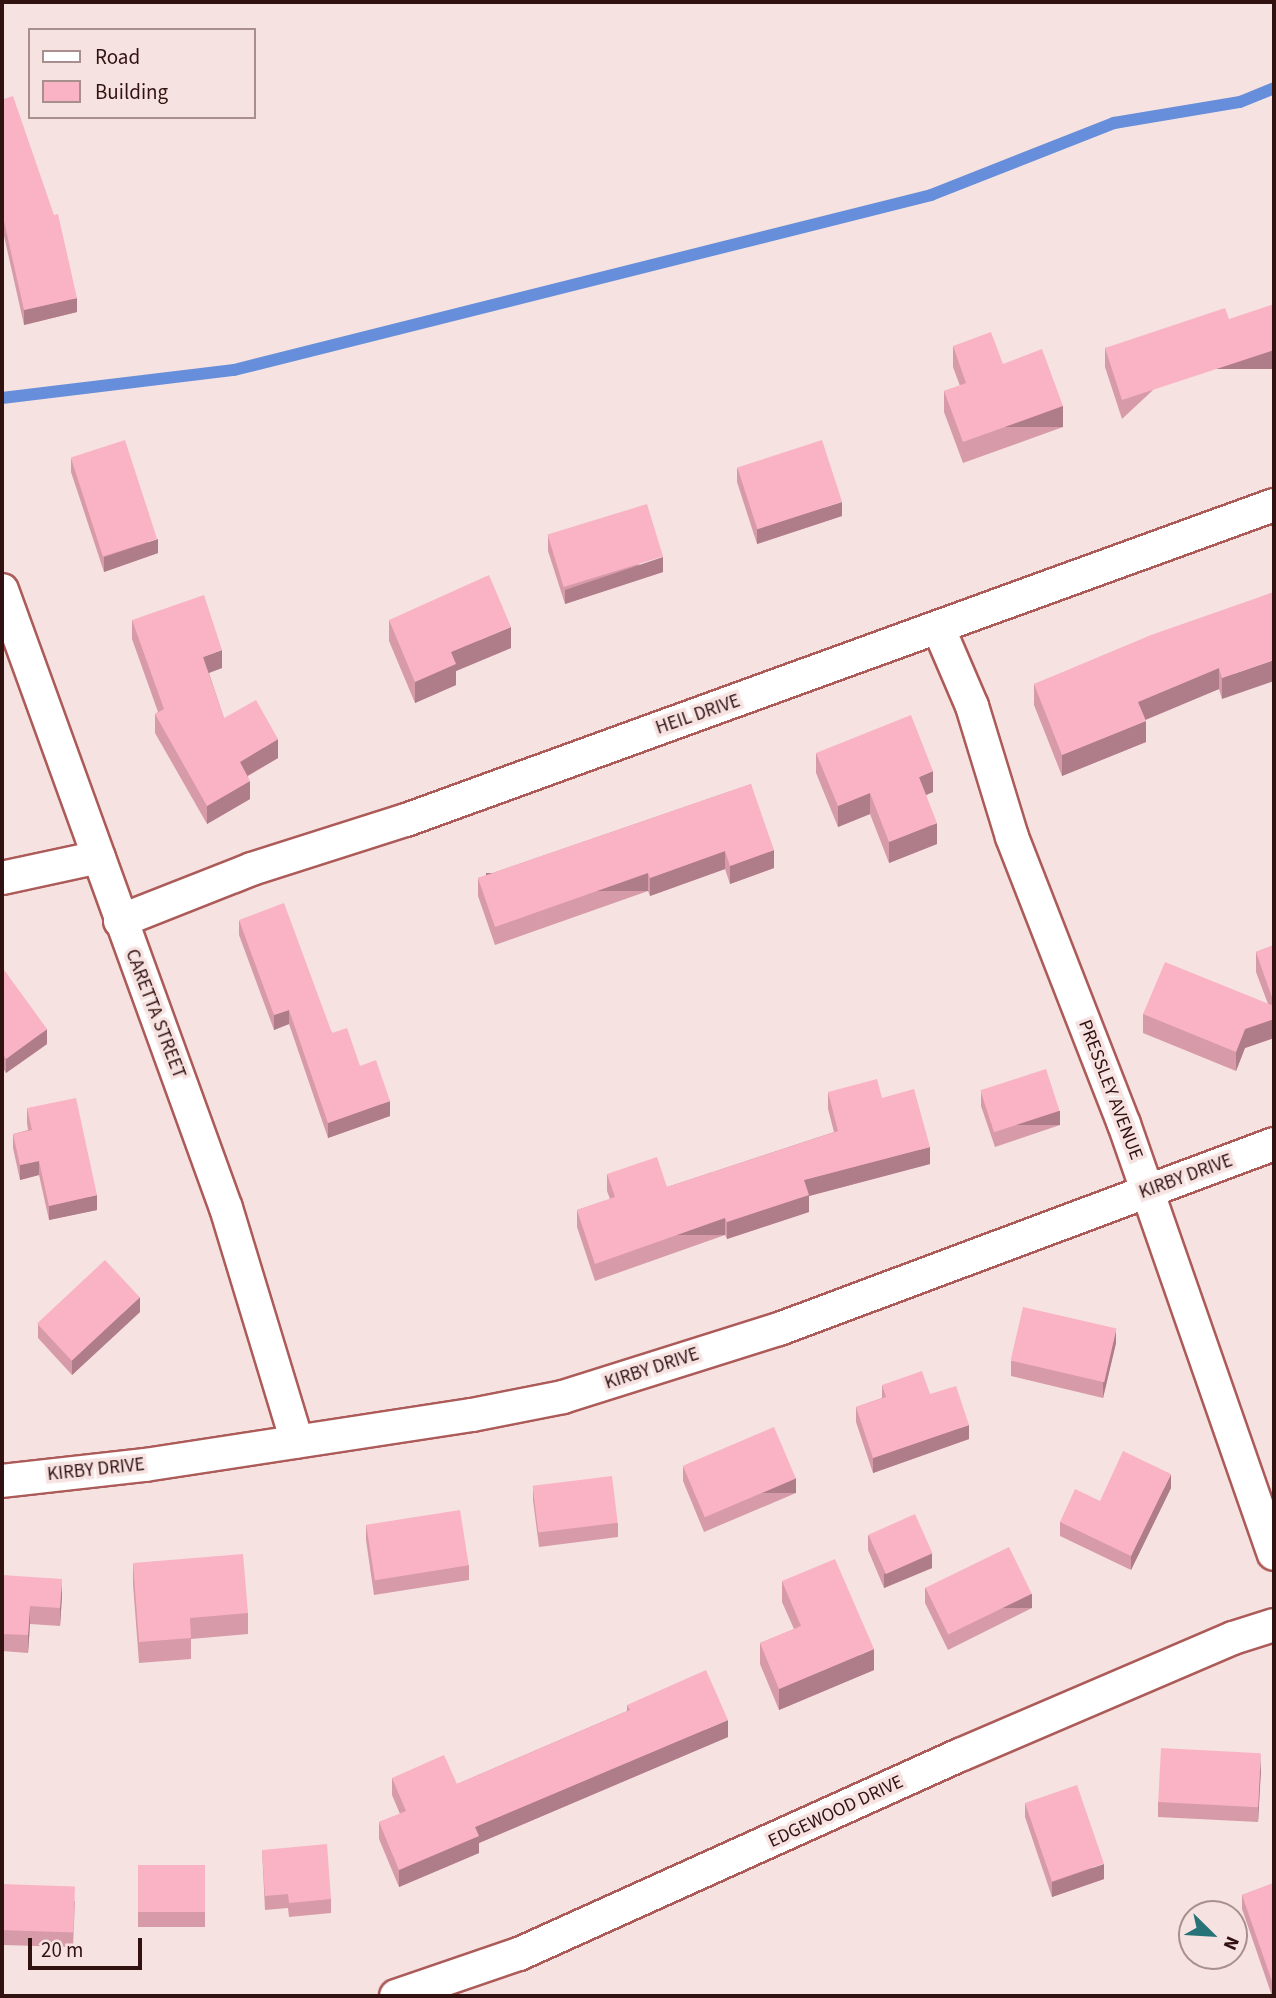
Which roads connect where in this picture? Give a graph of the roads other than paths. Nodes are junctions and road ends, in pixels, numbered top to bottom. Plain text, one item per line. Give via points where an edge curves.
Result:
1 (1274, 505) edge
2 (2, 590) edge
3 (939, 629) junction
4 (99, 857) junction
5 (2, 878) edge
6 (120, 921) junction
7 (1274, 1144) edge
8 (1147, 1191) junction
9 (297, 1441) junction
10 (2, 1481) edge
11 (1274, 1554) edge
12 (1274, 1625) edge
13 (396, 1996) edge

1 - 3 street, HEIL DRIVE
2 - 4 street, CARETTA STREET
3 - 6 street, HEIL DRIVE via 406,820 252,869
3 - 8 street, PRESSLEY AVENUE via 972,706 1012,837
4 - 5 street
4 - 6 street, CARETTA STREET
6 - 9 street, CARETTA STREET via 226,1208
7 - 8 street, KIRBY DRIVE
8 - 9 street, KIRBY DRIVE via 779,1329 563,1397
8 - 11 street, PRESSLEY AVENUE
9 - 10 street, KIRBY DRIVE
12 - 13 street, EDGEWOOD DRIVE via 1233,1638 972,1749 519,1954

